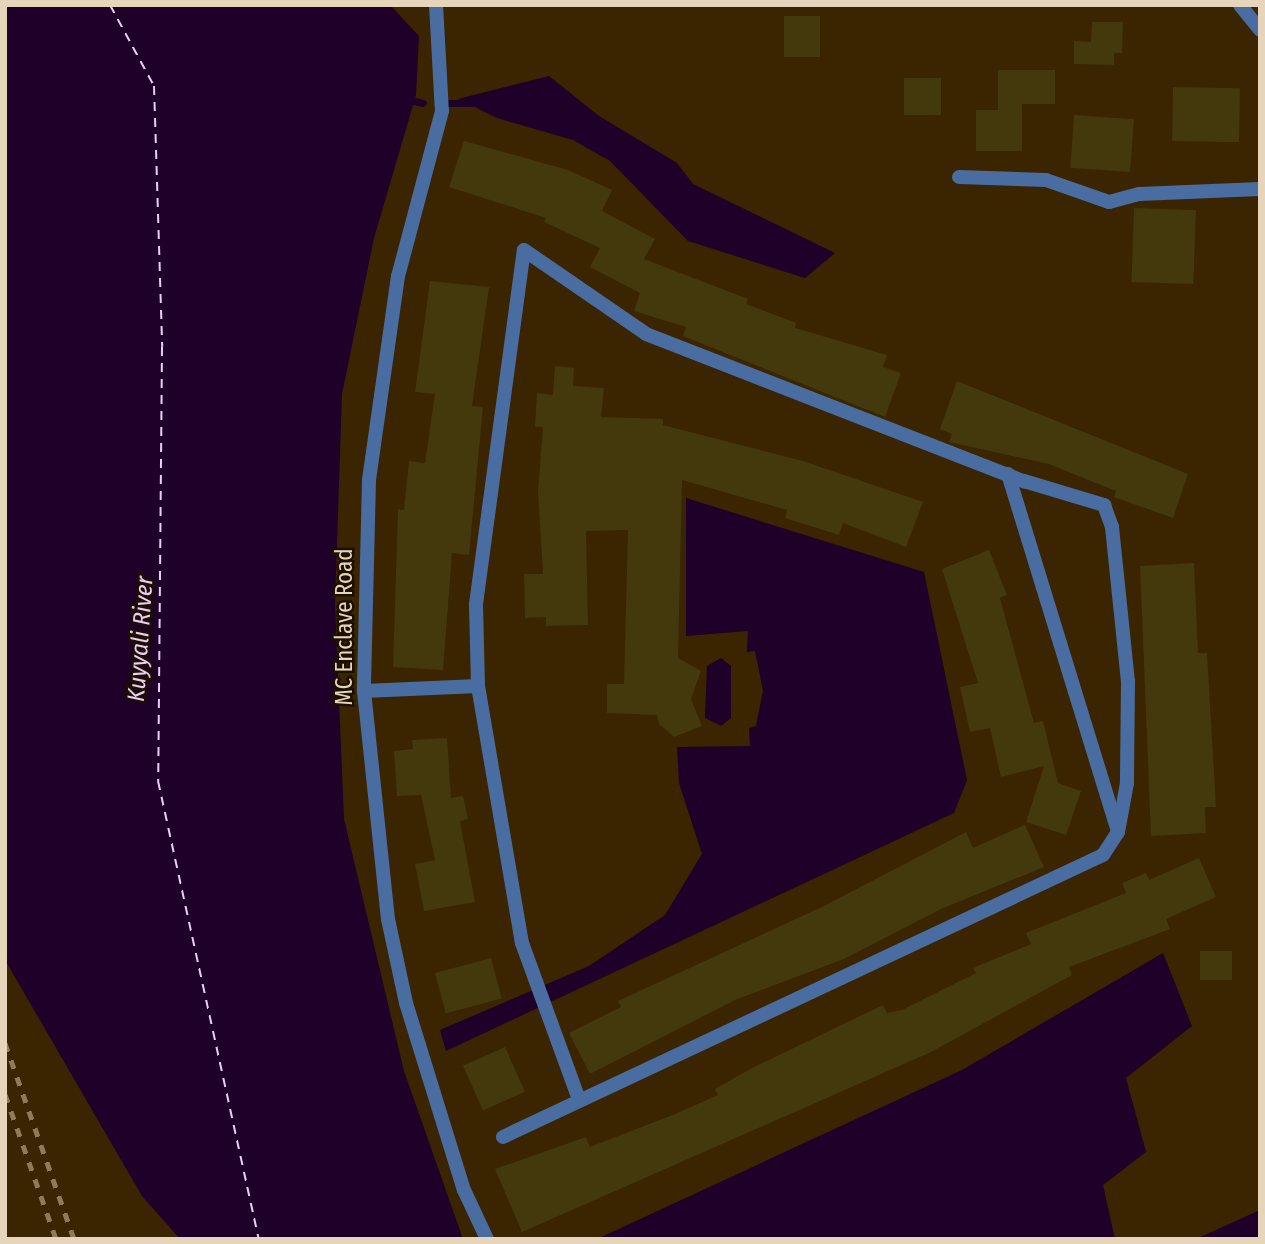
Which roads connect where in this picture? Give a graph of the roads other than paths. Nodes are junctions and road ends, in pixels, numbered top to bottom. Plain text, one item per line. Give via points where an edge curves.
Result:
1 (436, 5) edge
2 (1240, 5) edge
3 (1260, 30) edge
4 (959, 177) dead end
5 (1260, 189) edge
6 (1008, 474) junction
7 (478, 686) junction
8 (364, 691) junction
9 (1118, 832) junction
10 (579, 1100) junction
11 (503, 1137) dead end
12 (487, 1239) edge

1 - 8 street, MC Enclave Road via 442,111 398,276 369,480
2 - 3 street
4 - 5 street via 1046,180 1109,202 1139,194
6 - 7 street via 646,334 524,250 476,604
6 - 9 street
6 - 9 street via 1104,505 1112,527 1128,681 1127,783
7 - 8 street
7 - 10 street via 522,943
8 - 12 street, MC Enclave Road via 388,919 406,1003 447,1140
9 - 10 street via 1103,855
10 - 11 street

